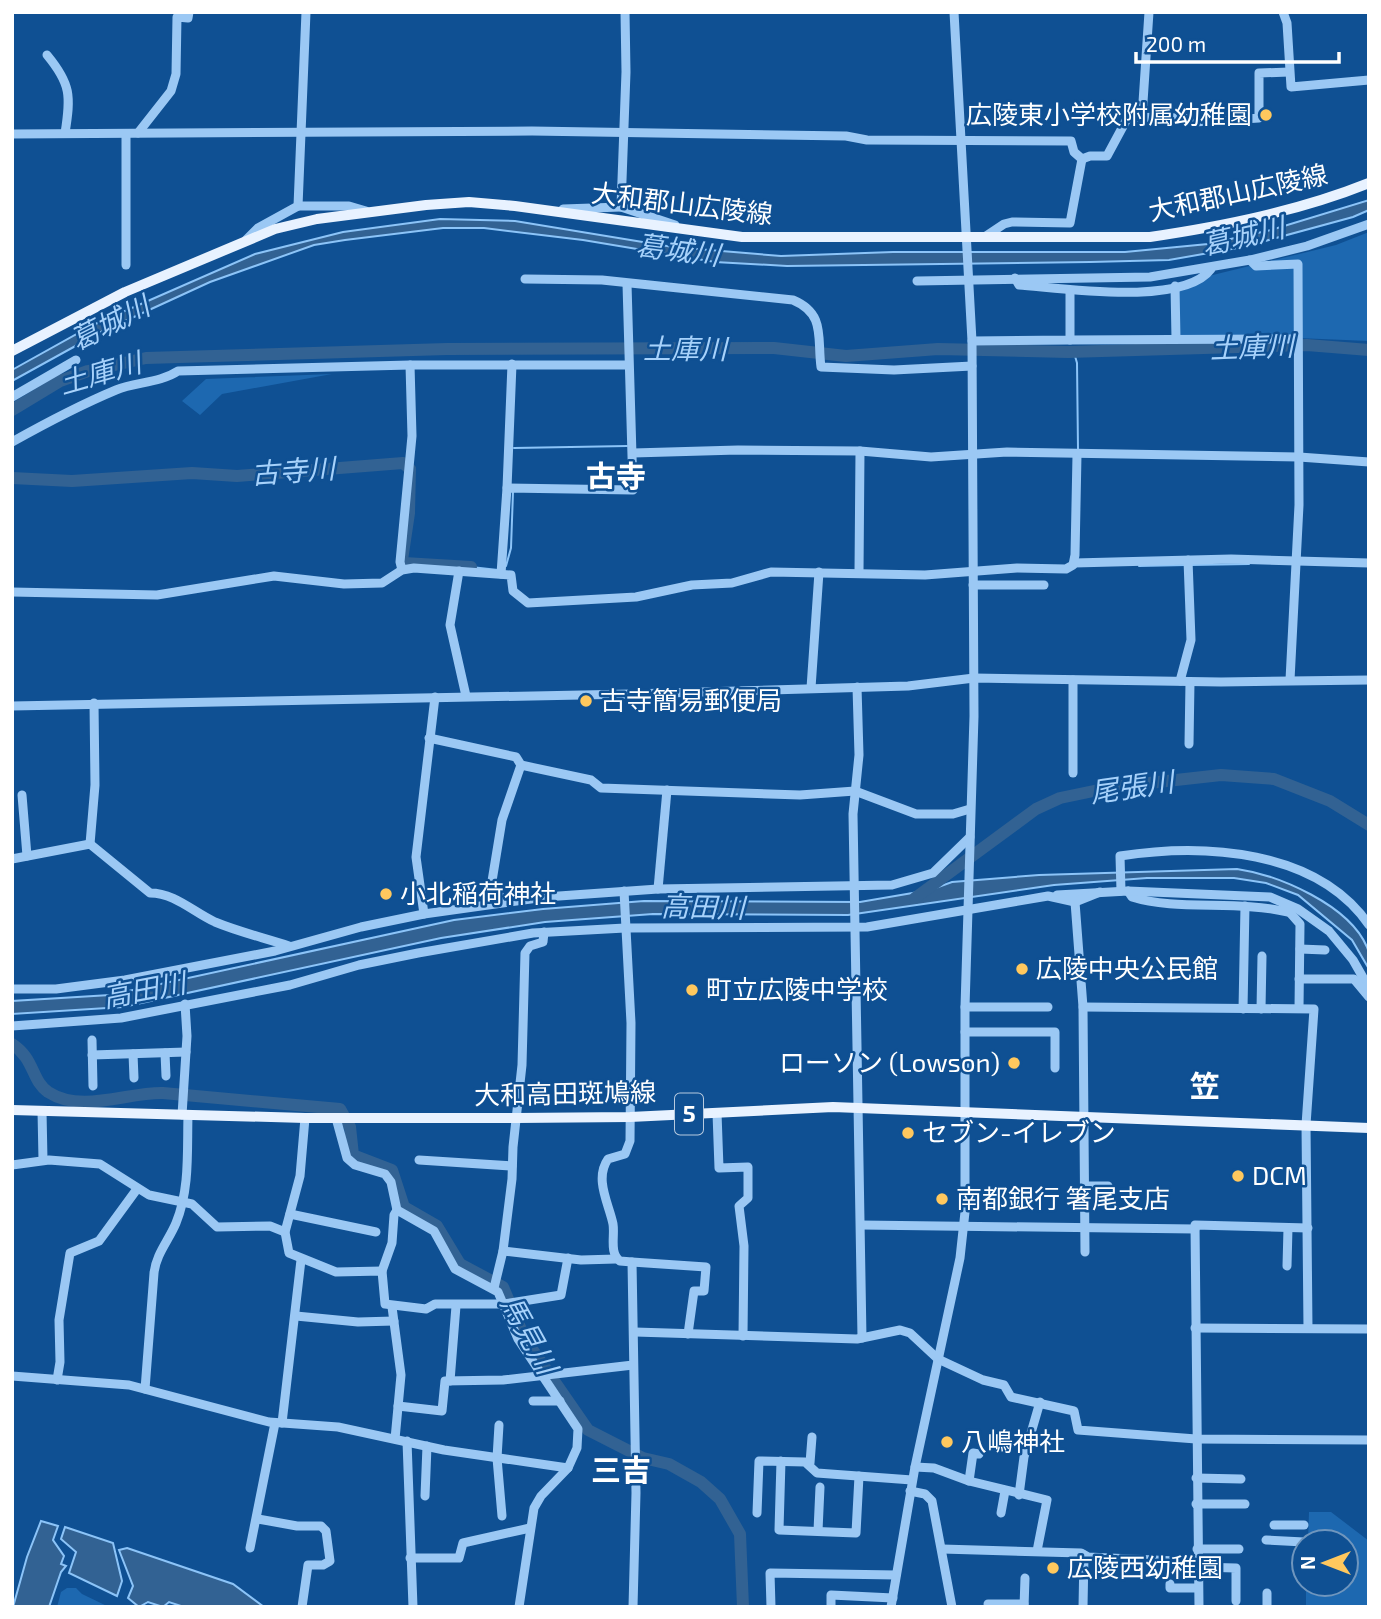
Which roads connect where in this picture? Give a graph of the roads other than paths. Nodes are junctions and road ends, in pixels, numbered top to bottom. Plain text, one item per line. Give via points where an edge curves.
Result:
1 (189, 12) edge
2 (306, 12) edge
3 (625, 12) edge
4 (954, 12) edge
5 (1149, 12) edge
6 (1283, 12) edge
7 (47, 55) dead end
8 (1289, 72) junction
9 (1369, 80) edge
10 (1142, 117) junction
11 (300, 132) junction
12 (65, 133) junction
13 (138, 133) junction
14 (623, 133) junction
15 (12, 134) edge
16 (126, 134) junction
17 (960, 142) junction
18 (1082, 159) junction
19 (1369, 183) edge
20 (298, 205) junction
21 (621, 207) junction
22 (550, 210) junction
23 (368, 211) junction
24 (1369, 224) edge
25 (686, 231) junction
26 (967, 236) junction
27 (986, 236) junction
28 (245, 242) junction
29 (1250, 260) junction
30 (126, 265) dead end
31 (1211, 269) junction
32 (1015, 278) junction
33 (525, 279) dead end
34 (970, 280) junction
35 (917, 281) dead end
36 (627, 284) junction
37 (1175, 286) junction
38 (1070, 291) junction
39 (1297, 338) junction
40 (1176, 339) junction
41 (972, 341) junction
42 (1070, 341) junction
43 (12, 348) edge
44 (76, 360) dead end
45 (629, 361) junction
46 (512, 364) junction
47 (410, 365) junction
48 (972, 366) junction
49 (12, 397) edge
50 (12, 442) edge
51 (860, 451) junction
52 (633, 453) junction
53 (1080, 455) junction
54 (971, 456) junction
55 (1298, 457) junction
56 (1369, 462) edge
57 (507, 488) junction
58 (1188, 560) junction
59 (1297, 560) junction
60 (1074, 563) junction
61 (1369, 563) edge
62 (402, 570) junction
63 (972, 570) junction
64 (459, 571) junction
65 (819, 572) junction
66 (859, 572) junction
67 (501, 574) junction
68 (973, 585) junction
69 (1044, 585) dead end
70 (12, 592) edge
71 (974, 678) junction
72 (1073, 680) junction
73 (1290, 680) junction
74 (1369, 680) edge
75 (1180, 681) junction
76 (1190, 682) junction
77 (857, 687) junction
78 (811, 688) junction
79 (466, 696) junction
80 (435, 697) junction
81 (94, 703) junction
82 (12, 706) edge
83 (429, 738) junction
84 (1189, 744) dead end
85 (521, 765) junction
86 (1073, 773) dead end
87 (667, 790) junction
88 (855, 791) junction
89 (22, 795) dead end
90 (970, 809) junction
91 (970, 841) junction
92 (90, 844) junction
93 (27, 856) junction
94 (12, 859) edge
95 (658, 889) junction
96 (856, 889) junction
97 (1124, 890) junction
98 (624, 892) junction
99 (1100, 892) junction
100 (1048, 896) junction
101 (1270, 897) junction
102 (503, 902) junction
103 (1075, 902) junction
104 (1245, 906) junction
105 (969, 907) junction
106 (1287, 912) junction
107 (424, 914) junction
108 (856, 925) junction
109 (1369, 925) edge
110 (625, 927) junction
111 (544, 932) junction
112 (511, 937) junction
113 (291, 947) junction
114 (527, 948) junction
115 (1300, 949) junction
116 (1325, 950) dead end
117 (1262, 956) dead end
118 (1299, 979) junction
119 (1369, 988) edge
120 (12, 989) edge
121 (1369, 997) edge
122 (185, 1004) junction
123 (965, 1007) junction
124 (1048, 1007) dead end
125 (1083, 1007) junction
126 (1299, 1008) junction
127 (1243, 1009) junction
128 (1261, 1009) junction
129 (12, 1026) edge
130 (965, 1032) junction
131 (92, 1040) dead end
132 (186, 1052) junction
133 (165, 1053) junction
134 (133, 1054) junction
135 (92, 1055) junction
136 (1055, 1068) dead end
137 (166, 1076) dead end
138 (134, 1077) dead end
139 (93, 1086) dead end
140 (858, 1108) junction
141 (12, 1110) edge
142 (42, 1111) junction
143 (966, 1112) junction
144 (717, 1113) junction
145 (185, 1115) junction
146 (1083, 1116) junction
147 (630, 1117) junction
148 (305, 1118) junction
149 (341, 1118) junction
150 (517, 1118) junction
151 (1306, 1125) junction
152 (1369, 1128) edge
153 (43, 1160) junction
154 (419, 1160) dead end
155 (12, 1165) edge
156 (512, 1166) junction
157 (1084, 1186) junction
158 (1108, 1186) dead end
159 (137, 1189) junction
160 (181, 1202) junction
161 (397, 1210) junction
162 (290, 1214) junction
163 (862, 1225) junction
164 (964, 1226) junction
165 (1085, 1228) junction
166 (1288, 1228) junction
167 (1308, 1228) junction
168 (1195, 1229) junction
169 (285, 1232) junction
170 (376, 1232) dead end
171 (503, 1251) junction
172 (1085, 1252) dead end
173 (568, 1258) junction
174 (616, 1259) junction
175 (301, 1260) junction
176 (632, 1262) junction
177 (1287, 1266) dead end
178 (382, 1271) junction
179 (495, 1284) junction
180 (508, 1303) junction
181 (456, 1306) junction
182 (392, 1307) junction
183 (296, 1317) junction
184 (394, 1321) junction
185 (1195, 1328) junction
186 (1308, 1328) junction
187 (1369, 1329) edge
188 (635, 1332) junction
189 (688, 1334) junction
190 (743, 1336) junction
191 (863, 1338) junction
192 (938, 1359) junction
193 (633, 1365) junction
194 (12, 1376) edge
195 (549, 1376) junction
196 (57, 1380) junction
197 (450, 1381) junction
198 (145, 1389) junction
199 (533, 1401) dead end
200 (560, 1401) junction
201 (1040, 1402) junction
202 (398, 1406) junction
203 (279, 1423) junction
204 (499, 1425) dead end
205 (812, 1437) dead end
206 (395, 1439) junction
207 (1196, 1439) junction
208 (1369, 1440) edge
209 (407, 1441) junction
210 (427, 1446) junction
211 (979, 1454) dead end
212 (497, 1458) junction
213 (781, 1461) junction
214 (810, 1463) junction
215 (915, 1467) junction
216 (568, 1468) junction
217 (859, 1476) junction
218 (1196, 1478) junction
219 (1241, 1479) dead end
220 (969, 1481) junction
221 (911, 1485) junction
222 (820, 1487) dead end
223 (1005, 1491) junction
224 (1019, 1495) junction
225 (425, 1496) dead end
226 (1196, 1504) junction
227 (1245, 1504) dead end
228 (757, 1513) dead end
229 (1001, 1513) dead end
230 (502, 1516) dead end
231 (258, 1519) junction
232 (1273, 1525) dead end
233 (1304, 1525) dead end
234 (530, 1528) junction
235 (818, 1531) junction
236 (1266, 1540) dead end
237 (1290, 1541) edge
238 (250, 1548) dead end
239 (942, 1549) junction
240 (1197, 1549) junction
241 (1239, 1549) dead end
242 (1037, 1551) junction
243 (1084, 1555) junction
244 (410, 1558) junction
245 (1198, 1565) junction
246 (896, 1575) junction
247 (1025, 1578) dead end
248 (1170, 1584) dead end
249 (1198, 1588) junction
250 (1267, 1593) dead end
251 (1236, 1601) dead end
252 (892, 1603) edge
253 (988, 1604) dead end
254 (1024, 1605) edge
255 (302, 1607) edge
256 (413, 1607) edge
257 (519, 1607) edge
258 (633, 1607) edge
259 (771, 1607) edge
260 (831, 1607) edge
261 (952, 1607) edge
262 (1083, 1607) edge
263 (1199, 1607) edge
264 (1267, 1607) edge

1 - 13 street via 188,18 177,17 176,74 171,91
2 - 11 street
3 - 14 street
4 - 17 street
5 - 10 street
6 - 8 street
7 - 12 street via 64,77
8 - 9 street via 1291,87
8 - 10 street via 1259,73 1259,118 1195,122
10 - 18 street via 1125,119 1107,156
11 - 13 street
11 - 14 street
11 - 20 street
12 - 15 street
12 - 16 street
13 - 16 street
14 - 17 street
14 - 21 street
16 - 30 street
17 - 18 street via 1071,141
17 - 26 street
18 - 27 street via 1070,223 1012,222
19 - 27 main road, 大和郡山広陵線 via 1300,207 1150,237
20 - 23 street
20 - 28 street via 258,228
21 - 22 street
21 - 25 street
22 - 23 main road, 大和郡山広陵線 via 470,202
22 - 25 main road, 大和郡山広陵線
23 - 28 main road, 大和郡山広陵線 via 294,223
24 - 29 street
25 - 26 main road, 大和郡山広陵線 via 777,238
26 - 27 main road, 大和郡山広陵線
26 - 34 street
28 - 43 main road, 大和郡山広陵線 via 125,292
29 - 31 street
29 - 39 street via 1256,266 1297,264
31 - 32 street via 1150,277
31 - 37 street via 1203,277
32 - 34 street
32 - 38 street via 1019,285
33 - 36 street
34 - 35 street
34 - 41 street
36 - 45 street
36 - 48 street via 793,300 807,306 817,321 821,367
37 - 38 street via 1154,293
37 - 40 street
38 - 42 street
39 - 40 street
39 - 55 street
40 - 42 street
41 - 42 street
41 - 48 street
44 - 49 street
45 - 46 street
45 - 52 street
46 - 47 street
46 - 57 street
47 - 50 street via 178,371 118,389
47 - 62 street via 412,436
48 - 54 street
51 - 52 street
51 - 54 street
51 - 66 street
52 - 57 street via 633,490
53 - 54 street via 1007,452
53 - 55 street
53 - 60 street
54 - 63 street
55 - 56 street
55 - 59 street
57 - 67 street
58 - 59 street
58 - 60 street
58 - 75 street via 1191,640
59 - 61 street
59 - 73 street
60 - 63 street via 1066,569
62 - 64 street
62 - 70 street via 382,583 274,576 157,595
63 - 66 street via 925,575
63 - 68 street
64 - 67 street
64 - 79 street via 450,625
65 - 66 street
65 - 67 street via 771,572 732,583 692,585 636,597 528,603 513,591 510,575
65 - 78 street
68 - 69 street
68 - 71 street
71 - 72 street
71 - 77 street
71 - 90 street
72 - 75 street
72 - 86 street
73 - 74 street
73 - 76 street
75 - 76 street
76 - 84 street
77 - 78 street
77 - 88 street
78 - 79 street
79 - 80 street
80 - 81 street
80 - 83 street
81 - 82 street
81 - 92 street
83 - 85 street via 516,757
83 - 107 street via 416,857
85 - 87 street via 591,780 601,788
85 - 102 street via 502,820 492,881
87 - 88 street via 800,795
87 - 95 street
88 - 90 street via 916,814
88 - 96 street
89 - 93 street
90 - 91 street
91 - 96 street via 919,879
91 - 105 street
92 - 93 street
92 - 113 street via 150,893
93 - 94 street
95 - 96 street
95 - 98 street
96 - 108 street
97 - 99 street
97 - 101 street
97 - 104 street via 1152,902
97 - 109 street via 1120,856 1216,851 1298,871 1352,902
98 - 102 street
98 - 110 street
99 - 100 street
99 - 103 street
100 - 103 street
100 - 105 street
101 - 106 street
101 - 119 street via 1298,909 1329,932
102 - 107 street
103 - 125 street
104 - 106 street
104 - 127 street
105 - 108 street
105 - 123 street
106 - 115 street via 1300,924
107 - 113 street
108 - 110 street
108 - 140 street
110 - 111 street
110 - 147 street
111 - 112 street
111 - 114 street via 543,942
112 - 114 street
112 - 122 street
113 - 120 street via 102,984
114 - 150 street
115 - 116 street
115 - 118 street
117 - 128 street
118 - 121 street via 1354,979
118 - 126 street
122 - 129 street via 121,1018
122 - 132 street
123 - 124 street
123 - 130 street
125 - 127 street
125 - 146 street
126 - 128 street
126 - 151 street via 1314,1009
127 - 128 street
130 - 136 street via 1055,1032
130 - 143 street
131 - 135 street
132 - 133 street
132 - 145 street
133 - 134 street
133 - 137 street
134 - 135 street
134 - 138 street
135 - 139 street
140 - 143 main road, 大和高田斑鳩線 / 5
140 - 144 main road, 大和高田斑鳩線 / 5
140 - 163 street
141 - 142 main road, 大和高田斑鳩線 / 5
142 - 145 main road, 大和高田斑鳩線 / 5
142 - 153 street
143 - 146 main road, 大和高田斑鳩線 / 5
143 - 164 street
144 - 147 main road, 大和高田斑鳩線 / 5
144 - 190 street via 719,1168 748,1167 746,1199 739,1206 744,1246
145 - 148 main road, 大和高田斑鳩線 / 5
145 - 160 street via 186,1179
146 - 151 main road, 大和高田斑鳩線 / 5
146 - 157 street
147 - 150 main road, 大和高田斑鳩線 / 5
147 - 174 street via 628,1151 608,1159 603,1172
148 - 149 main road, 大和高田斑鳩線 / 5
148 - 162 street via 300,1176
149 - 150 main road, 大和高田斑鳩線 / 5
149 - 161 street via 347,1158 385,1174
150 - 156 street
151 - 152 main road, 大和高田斑鳩線 / 5
151 - 167 street
153 - 155 street
153 - 159 street via 100,1164
154 - 156 street
156 - 171 street
157 - 158 street
157 - 165 street
159 - 160 street
159 - 196 street via 99,1241 70,1253 59,1320
160 - 169 street via 192,1204 217,1227 270,1226
160 - 198 street via 154,1267
161 - 178 street
161 - 179 street via 434,1231 455,1269
162 - 169 street
162 - 170 street
163 - 164 street
163 - 191 street
164 - 165 street
164 - 192 street
165 - 168 street
165 - 172 street
166 - 167 street
166 - 168 street via 1195,1225
166 - 177 street
167 - 186 street
168 - 185 street
169 - 175 street via 289,1253
171 - 173 street
171 - 179 street
173 - 174 street
173 - 180 street via 561,1295
174 - 176 street
175 - 178 street via 336,1272
175 - 183 street
176 - 188 street
176 - 189 street via 706,1267 704,1291 694,1291
178 - 182 street via 383,1302
179 - 180 street
180 - 181 street
180 - 195 street via 518,1339
181 - 182 street
181 - 197 street
182 - 184 street
183 - 184 street
183 - 203 street
184 - 202 street via 401,1375
185 - 186 street
185 - 207 street
186 - 187 street
188 - 189 street
188 - 193 street
189 - 190 street
190 - 191 street
191 - 192 street via 888,1330 905,1331
192 - 201 street via 1004,1385 1011,1397
192 - 215 street
193 - 195 street
193 - 258 street
194 - 196 street
195 - 197 street
195 - 200 street
196 - 198 street
197 - 202 street via 444,1381 442,1412
198 - 203 street
199 - 200 street
200 - 216 street via 578,1435
201 - 207 street via 1074,1411 1078,1430
201 - 224 street
202 - 206 street
203 - 206 street via 338,1427
203 - 231 street
204 - 212 street
205 - 214 street
206 - 209 street
207 - 208 street
207 - 218 street
209 - 210 street
209 - 244 street
210 - 212 street
210 - 225 street
211 - 220 street via 973,1453
212 - 216 street
212 - 230 street
213 - 214 street
213 - 228 street via 759,1461
213 - 235 street via 779,1530
214 - 217 street via 817,1473
215 - 220 street via 934,1468
215 - 221 street
216 - 234 street via 537,1502
217 - 221 street
217 - 235 street via 856,1532
218 - 219 street
218 - 226 street
220 - 223 street
221 - 239 street via 932,1501
221 - 246 street
222 - 235 street
223 - 224 street
223 - 229 street
224 - 242 street via 1047,1500
226 - 227 street
226 - 240 street
231 - 238 street
231 - 255 street via 298,1527 321,1526 326,1531 330,1561 308,1565
232 - 233 street
234 - 244 street via 463,1543 459,1558
234 - 257 street
236 - 237 street
239 - 242 street
239 - 261 street
240 - 241 street
240 - 245 street
242 - 243 street
243 - 245 street
243 - 262 street
244 - 256 street
245 - 249 street
245 - 251 street via 1236,1568
246 - 252 street
246 - 259 street via 770,1573
247 - 254 street
248 - 249 street via 1170,1588
249 - 263 street
250 - 264 street
252 - 260 street via 831,1595
253 - 254 street

